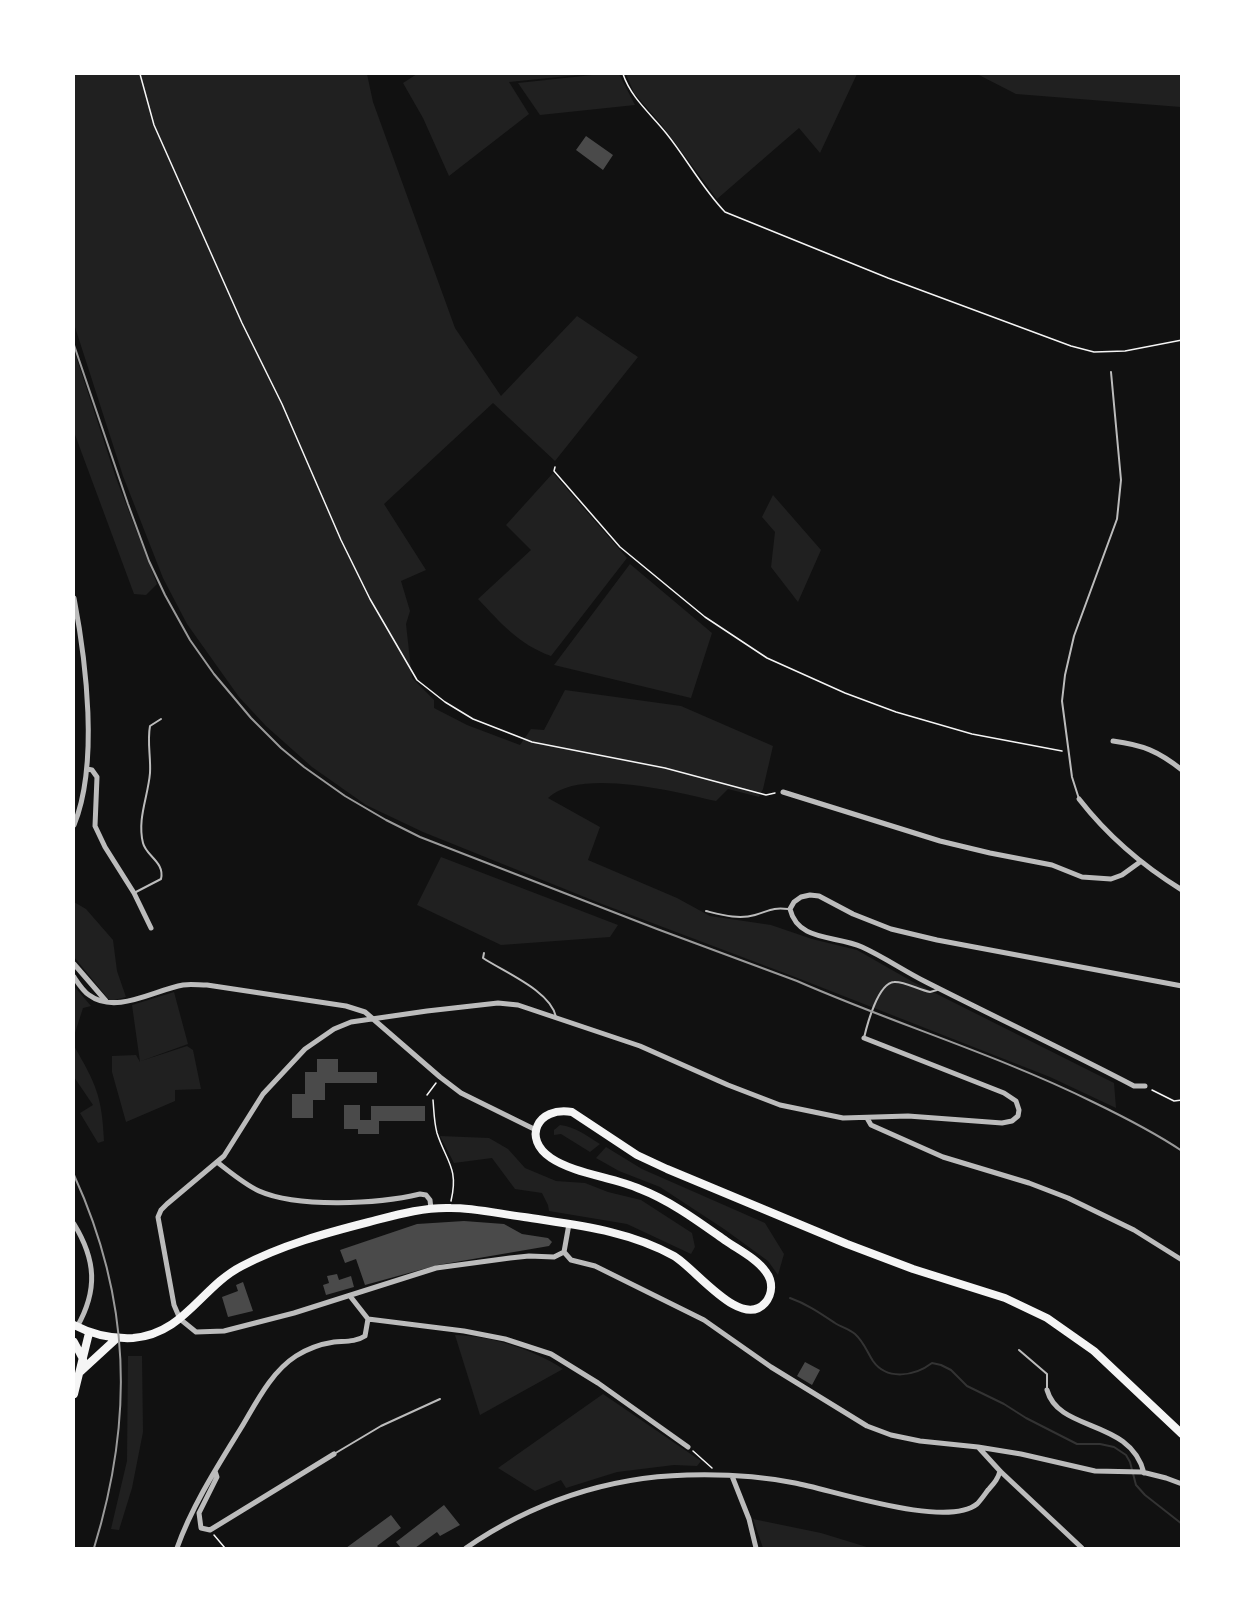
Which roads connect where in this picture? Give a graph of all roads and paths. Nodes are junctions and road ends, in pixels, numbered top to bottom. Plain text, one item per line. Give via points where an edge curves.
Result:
1 (140, 74) edge
2 (623, 74) edge
3 (1182, 340) edge
4 (1112, 372) dead end
5 (555, 467) dead end
6 (74, 598) edge
7 (161, 719) dead end
8 (1113, 741) dead end
9 (1069, 752) junction
10 (87, 769) junction
11 (1182, 770) edge
12 (783, 792) joint
13 (1079, 799) joint
14 (74, 825) edge
15 (1140, 862) junction
16 (1182, 891) edge
17 (134, 893) junction
18 (790, 909) junction
19 (706, 911) dead end
20 (151, 928) dead end
21 (484, 952) dead end
22 (74, 964) edge
23 (74, 977) edge
24 (1182, 986) edge
25 (939, 989) junction
26 (108, 1004) junction
27 (556, 1017) junction
28 (374, 1020) junction
29 (864, 1038) joint
30 (440, 1077) junction
31 (1145, 1086) joint
32 (427, 1095) dead end
33 (433, 1100) dead end
34 (1182, 1100) edge
35 (867, 1118) junction
36 (536, 1130) junction
37 (217, 1162) junction
38 (450, 1208) junction
39 (431, 1209) junction
40 (74, 1224) edge
41 (569, 1224) junction
42 (564, 1252) junction
43 (1182, 1260) edge
44 (350, 1296) junction
45 (180, 1319) junction
46 (368, 1319) junction
47 (75, 1326) edge
48 (89, 1333) junction
49 (117, 1338) junction
50 (74, 1342) edge
51 (1019, 1350) dead end
52 (83, 1359) junction
53 (79, 1372) junction
54 (1047, 1390) joint
55 (74, 1394) edge
56 (440, 1399) dead end
57 (1182, 1434) edge
58 (688, 1447) joint
59 (978, 1447) junction
60 (334, 1454) joint
61 (714, 1470) dead end
62 (215, 1471) junction
63 (1000, 1471) junction
64 (1143, 1473) junction
65 (732, 1476) junction
66 (1182, 1484) edge
67 (210, 1530) junction
68 (177, 1548) edge
69 (225, 1548) edge
70 (466, 1548) edge
71 (756, 1548) edge
72 (1082, 1548) edge

1 - 12 path via 154,125 341,540 417,680 473,719 532,742 665,768 765,795
2 - 3 path via 631,93 725,212 1071,346 1094,352 1125,351
4 - 9 lane via 1121,480 1117,519 1074,636 1065,675 1062,701
5 - 9 path via 554,471 621,547 705,617 767,658 896,712 972,734
6 - 10 street via 85,674
7 - 17 lane via 150,726 147,741 150,773 141,828 143,845 162,873 161,879
8 - 11 street via 1155,751
9 - 13 lane
10 - 14 street
10 - 17 street via 97,777 95,826
12 - 15 street via 939,841 1052,865 1082,877 1111,879
13 - 15 street
15 - 16 street
17 - 20 street
18 - 19 lane via 770,908 741,917
18 - 24 street via 801,897 819,896 891,929
18 - 25 street via 799,927 860,945
21 - 27 lane via 483,958 547,1000
22 - 26 street
23 - 26 street via 89,995
25 - 29 lane via 930,992 896,982 888,984 877,999
25 - 31 street via 1134,1086
26 - 28 street via 184,985 207,985 346,1006 365,1012
27 - 28 street via 518,1005 498,1004
27 - 35 street via 640,1046 780,1105 843,1118
28 - 30 street
28 - 37 street via 351,1022 334,1029 305,1049 263,1094
29 - 35 street via 1004,1093 1016,1101 1019,1110 1012,1121 1002,1123 908,1116
30 - 32 path
30 - 36 street via 469,1098
31 - 34 path via 1174,1101
33 - 38 path via 437,1132 453,1167
35 - 43 street via 871,1125 943,1157 1068,1198 1134,1230
36 - 41 main road via 541,1149 550,1158 641,1189 735,1247 767,1273 771,1292 762,1306 747,1310 735,1307 661,1249 609,1231
36 - 57 main road via 546,1114 572,1112 637,1155 699,1183 858,1248 1018,1304 1084,1343
37 - 39 street via 259,1191 278,1197 373,1202 420,1194 430,1200
37 - 45 street via 167,1204 158,1217
38 - 39 main road
38 - 41 main road
39 - 45 main road via 342,1229 250,1262 229,1274
40 - 47 street via 82,1239 92,1282 87,1309
41 - 42 street
42 - 44 street via 554,1257 529,1256 436,1268
42 - 59 street via 571,1260 595,1266 704,1320 867,1426 920,1441
44 - 45 street via 224,1331 196,1332
44 - 46 street
45 - 49 main road via 154,1334
46 - 58 street via 464,1331 551,1354
46 - 62 street via 365,1336 359,1340 312,1348 280,1368
47 - 48 main road
48 - 49 main road
48 - 52 main road
49 - 53 main road
50 - 52 main road
51 - 54 lane via 1047,1374
52 - 53 main road
53 - 55 main road
54 - 64 street via 1053,1404 1065,1412 1122,1439 1141,1461
56 - 60 lane via 381,1426
58 - 61 path
59 - 63 street
59 - 64 street via 1095,1471
60 - 67 street
62 - 67 street via 217,1477 198,1519 201,1528
62 - 68 street
63 - 65 street via 976,1505 937,1512 869,1503 795,1483
63 - 72 street
64 - 66 street
65 - 70 street via 639,1479 576,1493 518,1517
65 - 71 street
67 - 69 path

